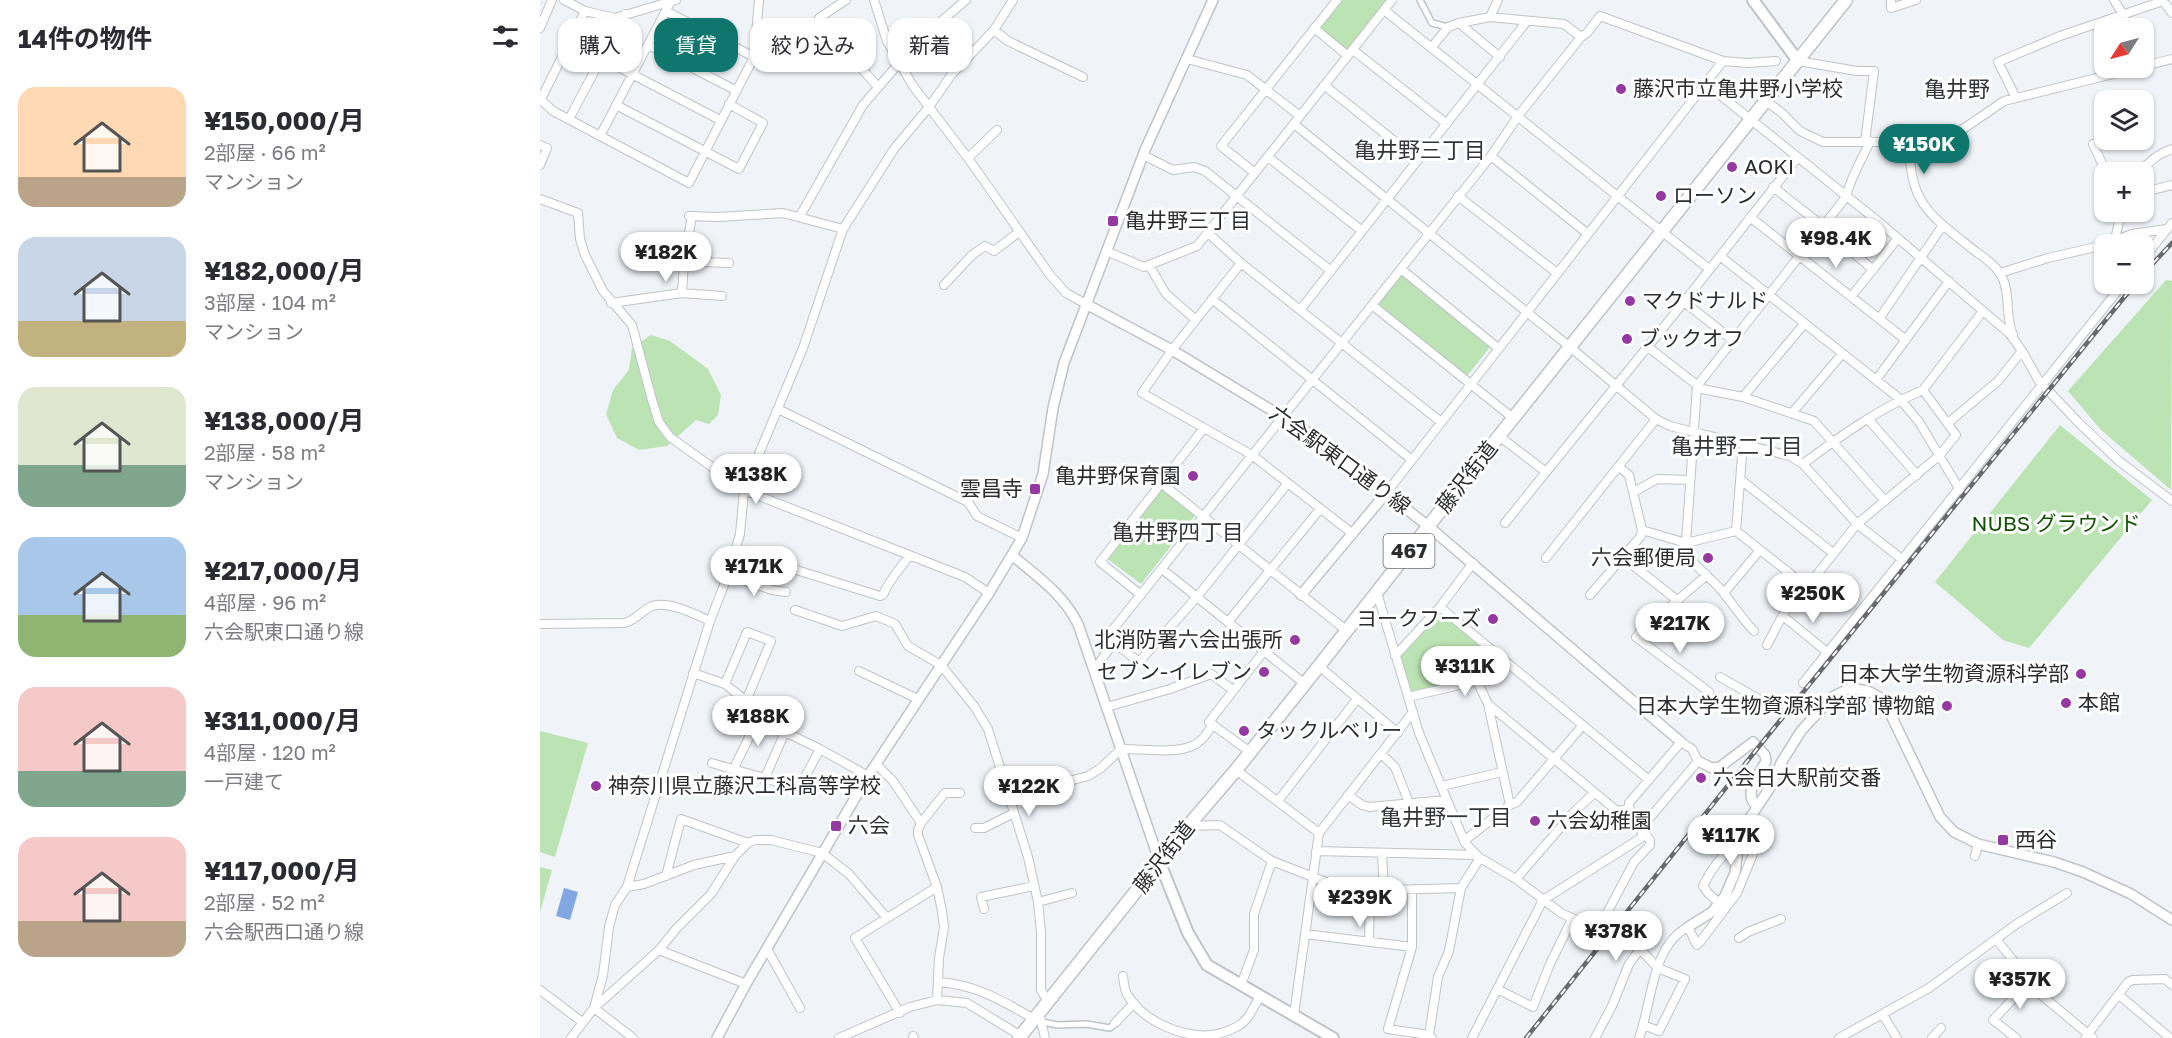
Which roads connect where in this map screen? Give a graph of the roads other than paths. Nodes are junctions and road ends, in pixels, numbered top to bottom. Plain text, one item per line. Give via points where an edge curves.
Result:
1 (552, 0) edge
2 (564, 0) edge
3 (759, 0) edge
4 (846, 0) edge
5 (874, 0) edge
6 (966, 0) edge
7 (1013, 0) edge
8 (1213, 0) edge
9 (1337, 0) edge
10 (1392, 0) edge
11 (1420, 0) edge
12 (1498, 0) edge
13 (1753, 0) edge
14 (1846, 0) edge
15 (1891, 0) edge
16 (1916, 0) edge
17 (2114, 0) edge
18 (674, 1) edge
19 (1384, 10) junction
20 (585, 11) junction
21 (666, 11) junction
22 (2172, 12) edge
23 (625, 15) junction
24 (2124, 16) junction
25 (1490, 17) junction
26 (623, 18) edge
27 (757, 18) edge
28 (945, 18) edge
29 (1527, 21) junction
30 (1459, 22) junction
31 (1448, 27) junction
32 (540, 28) edge
33 (1314, 28) junction
34 (994, 30) junction
35 (1581, 37) junction
36 (888, 43) edge
37 (648, 45) junction
38 (1431, 48) junction
39 (1350, 53) junction
40 (750, 55) edge
41 (1500, 57) junction
42 (1186, 59) junction
43 (2172, 59) edge
44 (1723, 61) junction
45 (1776, 61) dead end
46 (1797, 62) junction
47 (2154, 64) edge
48 (750, 65) edge
49 (594, 72) edge
50 (628, 72) edge
51 (891, 72) edge
52 (905, 72) edge
53 (632, 74) junction
54 (1083, 76) dead end
55 (2097, 78) edge
56 (1705, 83) junction
57 (1478, 84) junction
58 (1324, 85) junction
59 (878, 87) junction
60 (1266, 89) junction
61 (737, 91) junction
62 (2016, 98) junction
63 (540, 99) edge
64 (1766, 100) junction
65 (729, 104) junction
66 (616, 105) junction
67 (929, 107) junction
68 (1300, 116) junction
69 (1518, 117) junction
70 (569, 118) junction
71 (1751, 118) junction
72 (720, 120) junction
73 (1294, 124) junction
74 (1447, 124) junction
75 (997, 130) dead end
76 (600, 136) junction
77 (1867, 142) junction
78 (2092, 144) dead end
79 (540, 145) edge
80 (2172, 149) edge
81 (705, 151) junction
82 (1910, 152) junction
83 (1143, 155) junction
84 (1491, 156) junction
85 (1268, 157) junction
86 (1798, 157) junction
87 (968, 158) junction
88 (1418, 160) junction
89 (2101, 162) edge
90 (2150, 162) edge
91 (540, 165) edge
92 (1255, 173) junction
93 (2172, 185) edge
94 (1773, 187) junction
95 (2154, 190) edge
96 (1237, 196) junction
97 (1458, 196) junction
98 (1617, 196) junction
99 (1846, 197) junction
100 (540, 199) edge
101 (1387, 200) junction
102 (800, 216) junction
103 (1750, 217) junction
104 (1943, 225) junction
105 (2169, 226) edge
106 (1824, 227) junction
107 (843, 229) junction
108 (1362, 231) junction
109 (1662, 231) junction
110 (1019, 232) junction
111 (1208, 233) junction
112 (1429, 233) junction
113 (1588, 234) junction
114 (2132, 234) edge
115 (1898, 238) junction
116 (2154, 245) edge
117 (2094, 248) edge
118 (1106, 251) junction
119 (1720, 256) junction
120 (1801, 257) junction
121 (1921, 257) junction
122 (644, 260) dead end
123 (684, 261) junction
124 (729, 263) dead end
125 (1241, 263) junction
126 (1149, 266) junction
127 (1401, 269) junction
128 (1710, 269) junction
129 (1873, 270) junction
130 (1331, 271) junction
131 (1557, 273) junction
132 (2000, 273) junction
133 (1949, 281) junction
134 (944, 285) dead end
135 (682, 294) junction
136 (2115, 294) edge
137 (722, 296) dead end
138 (1770, 296) junction
139 (1851, 297) junction
140 (1212, 299) junction
141 (1684, 302) junction
142 (611, 303) junction
143 (1086, 304) junction
144 (1372, 305) junction
145 (1300, 310) junction
146 (1983, 311) junction
147 (1526, 313) junction
148 (1879, 319) junction
149 (1196, 320) junction
150 (1804, 324) junction
151 (1906, 340) junction
152 (1734, 341) junction
153 (2016, 342) junction
154 (1342, 343) junction
155 (1570, 346) junction
156 (1648, 347) junction
157 (1498, 348) junction
158 (1172, 350) junction
159 (2022, 351) junction
160 (1842, 354) junction
161 (1312, 380) junction
162 (1876, 380) junction
163 (1471, 384) junction
164 (2043, 385) junction
165 (1617, 386) junction
166 (1697, 386) junction
167 (1923, 390) junction
168 (1743, 397) junction
169 (1900, 399) junction
170 (778, 409) junction
171 (1792, 413) junction
172 (1283, 416) junction
173 (1513, 418) junction
174 (1656, 419) junction
175 (1868, 419) junction
176 (1441, 422) junction
177 (1948, 423) junction
178 (1204, 428) junction
179 (1693, 431) junction
180 (1499, 436) junction
181 (1833, 441) junction
182 (1743, 444) junction
183 (1251, 455) junction
184 (1940, 455) junction
185 (1412, 460) junction
186 (1803, 464) junction
187 (1619, 467) junction
188 (1546, 472) junction
189 (1917, 475) junction
190 (1690, 480) junction
191 (1741, 480) junction
192 (1161, 483) junction
193 (1288, 483) junction
194 (744, 490) junction
195 (1960, 490) junction
196 (1387, 492) junction
197 (1634, 492) junction
198 (1885, 501) junction
199 (2172, 501) edge
200 (1320, 509) junction
201 (1204, 516) junction
202 (1505, 523) dead end
203 (1857, 524) junction
204 (1428, 526) junction
205 (1642, 530) junction
206 (1736, 531) junction
207 (1353, 534) junction
208 (1022, 538) junction
209 (1686, 543) junction
210 (1239, 544) junction
211 (1760, 550) junction
212 (1833, 553) junction
213 (909, 556) junction
214 (1013, 556) junction
215 (1546, 558) dead end
216 (1624, 558) junction
217 (1902, 560) junction
218 (1473, 563) junction
219 (790, 568) dead end
220 (1162, 570) junction
221 (1271, 570) junction
222 (729, 575) junction
223 (1707, 575) junction
224 (1807, 587) junction
225 (786, 592) dead end
226 (990, 593) junction
227 (1377, 593) junction
228 (1724, 593) junction
229 (1141, 595) junction
230 (1301, 595) junction
231 (1590, 595) dead end
232 (1197, 597) junction
233 (1678, 601) junction
234 (1440, 607) junction
235 (795, 610) dead end
236 (1783, 616) junction
237 (710, 621) junction
238 (1228, 622) junction
239 (540, 624) edge
240 (1347, 631) junction
241 (1754, 631) dead end
242 (1114, 642) junction
243 (1767, 645) dead end
244 (1264, 651) junction
245 (1827, 652) junction
246 (1395, 656) junction
247 (1498, 657) junction
248 (941, 665) junction
249 (1320, 666) junction
250 (1095, 669) junction
251 (859, 671) dead end
252 (693, 673) junction
253 (1720, 677) dead end
254 (1477, 681) junction
255 (1803, 682) dead end
256 (725, 684) junction
257 (1305, 684) junction
258 (1233, 690) junction
259 (1709, 692) dead end
260 (1408, 697) junction
261 (918, 699) junction
262 (1357, 699) junction
263 (746, 701) junction
264 (1488, 704) junction
265 (1107, 707) junction
266 (1778, 710) dead end
267 (1413, 712) junction
268 (761, 713) junction
269 (1213, 724) junction
270 (1583, 725) junction
271 (785, 732) junction
272 (1398, 733) junction
273 (1682, 742) junction
274 (820, 749) junction
275 (1121, 749) junction
276 (1250, 752) junction
277 (1381, 754) junction
278 (1554, 759) junction
279 (1698, 760) junction
280 (712, 763) dead end
281 (876, 764) junction
282 (733, 770) junction
283 (1236, 770) junction
284 (1502, 772) junction
285 (868, 776) junction
286 (764, 780) junction
287 (1648, 780) junction
288 (1442, 786) junction
289 (960, 793) dead end
290 (1594, 794) junction
291 (1348, 795) junction
292 (1010, 797) junction
293 (1447, 800) junction
294 (1278, 801) junction
295 (1409, 803) junction
296 (1510, 805) junction
297 (1757, 806) junction
298 (1628, 809) junction
299 (1014, 813) junction
300 (921, 823) junction
301 (1188, 826) junction
302 (1644, 827) junction
303 (975, 828) dead end
304 (1319, 833) junction
305 (1464, 841) junction
306 (1737, 842) junction
307 (748, 843) junction
308 (1978, 844) junction
309 (1316, 851) junction
310 (822, 853) junction
311 (1382, 853) junction
312 (1753, 854) dead end
313 (735, 856) junction
314 (1478, 856) junction
315 (1975, 856) dead end
316 (1272, 861) junction
317 (1160, 863) junction
318 (666, 876) junction
319 (1313, 878) junction
320 (1516, 879) junction
321 (627, 886) junction
322 (1034, 886) junction
323 (937, 887) junction
324 (1461, 888) junction
325 (1412, 890) junction
326 (1370, 891) junction
327 (1384, 891) junction
328 (1072, 893) dead end
329 (2067, 893) dead end
330 (1543, 900) junction
331 (1038, 902) junction
332 (1719, 903) junction
333 (984, 909) dead end
334 (887, 918) junction
335 (1572, 919) junction
336 (1781, 919) dead end
337 (2172, 920) edge
338 (1688, 927) junction
339 (1305, 934) junction
340 (1738, 938) dead end
341 (1996, 939) junction
342 (1627, 940) dead end
343 (1369, 942) junction
344 (1412, 947) junction
345 (767, 949) junction
346 (1640, 949) junction
347 (659, 950) junction
348 (1658, 968) junction
349 (1123, 976) dead end
350 (938, 982) junction
351 (2029, 982) junction
352 (746, 984) junction
353 (1241, 985) junction
354 (2172, 986) edge
355 (1497, 989) junction
356 (540, 990) edge
357 (2119, 995) junction
358 (1260, 996) junction
359 (937, 1000) junction
360 (1048, 1002) junction
361 (1134, 1003) junction
362 (594, 1008) junction
363 (800, 1008) dead end
364 (900, 1013) junction
365 (1294, 1015) junction
366 (1883, 1015) junction
367 (1038, 1018) junction
368 (582, 1022) junction
369 (1115, 1023) joint
370 (1643, 1025) junction
371 (1941, 1029) dead end
372 (844, 1037) edge
373 (1020, 1037) edge
374 (1430, 1037) edge
375 (2089, 1037) edge
376 (2170, 1037) edge
377 (571, 1038) edge
378 (633, 1038) edge
379 (717, 1038) edge
380 (1045, 1038) edge
381 (1334, 1038) edge
382 (1472, 1038) edge
383 (1594, 1038) edge
384 (1639, 1038) edge
385 (1839, 1038) edge
386 (1897, 1038) edge
387 (1932, 1038) edge
388 (2016, 1038) edge

1 - 32 street
2 - 20 street
3 - 27 street
4 - 59 street via 819,18 821,26
5 - 36 street
6 - 28 street
7 - 34 street
8 - 42 street
9 - 33 street
10 - 19 street
11 - 31 street via 1431,23
12 - 25 street
13 - 46 main road
14 - 46 highway, 藤沢街道 / 467
15 - 16 street via 1891,8
17 - 24 street
18 - 21 street
18 - 23 street
19 - 38 street
19 - 39 street
20 - 23 street via 615,18
20 - 63 street
21 - 37 street
21 - 40 street
22 - 24 street via 2163,1
23 - 26 street
24 - 62 street via 2060,36 1998,62
25 - 29 street
25 - 30 street
29 - 35 street via 1564,24
29 - 41 street
30 - 31 street
30 - 41 street
31 - 38 street
33 - 39 street
33 - 60 street
34 - 54 street
34 - 67 street via 952,74
35 - 44 street via 1600,16
35 - 69 street
37 - 53 street
37 - 61 street
38 - 57 street
39 - 58 street
39 - 74 street
41 - 57 street
42 - 60 street via 1247,75
42 - 83 street
43 - 47 street
44 - 45 street
44 - 56 street
46 - 64 highway, 藤沢街道 / 467
46 - 77 street via 1874,71
48 - 61 street
49 - 70 street
50 - 53 street
51 - 59 street
52 - 67 street
53 - 66 street
53 - 72 street
55 - 62 street
56 - 71 street
56 - 98 street
57 - 69 street
57 - 74 street
58 - 68 street
58 - 88 street
59 - 102 street via 863,105
60 - 68 street
60 - 92 street via 1221,146
61 - 65 street
62 - 82 street via 1996,105 1928,149
63 - 70 street
64 - 71 highway, 藤沢街道 / 467
64 - 77 street via 1810,137 1823,142
65 - 72 street
65 - 81 street via 763,123 739,169
66 - 76 street
66 - 81 street
67 - 87 street
67 - 107 street via 894,149
68 - 73 street
69 - 84 street
69 - 98 street
70 - 76 street
71 - 86 street
71 - 109 highway, 藤沢街道 / 467
72 - 81 street
73 - 85 street
73 - 101 street
74 - 88 street
75 - 87 street
76 - 81 street via 688,183
77 - 82 street via 1910,146
77 - 99 street
78 - 89 street
79 - 91 street via 548,148
80 - 90 street
82 - 104 street via 1912,184 1927,211
83 - 96 street via 1173,170 1200,168
83 - 118 street
84 - 97 street
84 - 113 street
85 - 92 street
85 - 108 street
86 - 94 street
86 - 99 street
87 - 110 street
88 - 101 street
92 - 96 street
93 - 95 street
94 - 103 street
94 - 106 street
96 - 111 street
96 - 130 street
97 - 112 street
97 - 131 street
98 - 109 street
98 - 113 street
99 - 106 street
99 - 115 street
100 - 142 street via 578,213 585,255
101 - 108 street
101 - 112 street
102 - 107 street
102 - 123 street via 690,216
103 - 119 street
103 - 120 street
104 - 121 street
104 - 132 street
105 - 114 street
105 - 116 street
106 - 120 street
106 - 129 street
107 - 170 street
108 - 130 street
109 - 128 street
109 - 155 highway, 藤沢街道 / 467
110 - 134 street via 994,251 985,246 972,255
110 - 143 street via 1066,293
111 - 125 street
111 - 126 street via 1197,246
112 - 127 street
112 - 147 street
113 - 131 street
115 - 121 street
115 - 129 street
117 - 132 street
118 - 126 street
118 - 143 street
119 - 128 street
119 - 138 street
120 - 138 street
120 - 139 street
121 - 133 street
121 - 148 street
122 - 123 street
123 - 124 street
123 - 135 street
125 - 140 street
125 - 145 street
126 - 149 street via 1166,294
127 - 144 street
127 - 157 street
128 - 141 street
129 - 139 street
130 - 145 street
131 - 147 street
132 - 153 street
133 - 146 street
133 - 151 street
135 - 137 street
135 - 142 street
136 - 164 street
138 - 150 street
138 - 152 street
139 - 148 street
140 - 149 street
140 - 161 street
141 - 152 street
141 - 156 street
142 - 194 street via 632,325 659,422 670,436
143 - 158 street, 六会駅東口通り線
143 - 208 street via 1064,363 1043,474
144 - 154 street
144 - 163 street
145 - 154 street
146 - 153 street
146 - 167 street
147 - 155 street
147 - 157 street
148 - 151 street
149 - 158 street
150 - 160 street
150 - 168 street
151 - 162 street
152 - 166 street
153 - 159 street
154 - 161 street
154 - 176 street
155 - 165 street
155 - 173 highway, 藤沢街道 / 467
156 - 165 street
156 - 166 street
157 - 163 street
158 - 172 street, 六会駅東口通り線
158 - 178 street via 1142,393
159 - 164 street
159 - 177 street via 1998,381
160 - 162 street
160 - 171 street
161 - 172 street
161 - 185 street
162 - 169 street
163 - 173 street
163 - 176 street
164 - 195 street
164 - 199 street via 2119,462
165 - 174 street
165 - 188 street
166 - 168 street
166 - 179 street
167 - 169 street
167 - 177 street
168 - 171 street
169 - 175 street
169 - 184 street
170 - 194 street
170 - 208 street via 968,502 977,516
171 - 181 street via 1814,421
172 - 183 street
172 - 196 street, 六会駅東口通り線
173 - 180 highway, 藤沢街道 / 467
174 - 179 street
174 - 187 street
175 - 181 street
175 - 189 street
176 - 185 street
177 - 184 street via 1956,435
178 - 183 street
178 - 192 street
179 - 182 street
179 - 190 street
180 - 188 street
180 - 204 highway, 藤沢街道 / 467
181 - 186 street
181 - 198 street
182 - 186 street via 1790,456
182 - 191 street
183 - 193 street
183 - 201 street
184 - 189 street
184 - 195 street
185 - 196 street
186 - 203 street
187 - 197 street via 1629,475
187 - 215 street
188 - 202 street
189 - 198 street
190 - 197 street via 1657,479
190 - 209 street
191 - 206 street
191 - 212 street
192 - 201 street
192 - 229 street via 1100,562
193 - 200 street
193 - 210 street
194 - 213 street
194 - 222 street via 740,534
195 - 217 street
196 - 204 street, 六会駅東口通り線
196 - 207 street
197 - 205 street
198 - 203 street
200 - 207 street
200 - 221 street
201 - 210 street
201 - 220 street
203 - 212 street
203 - 217 street
204 - 218 street, 六会駅東口通り線
204 - 227 highway, 藤沢街道 / 467
205 - 209 street
205 - 216 street
206 - 209 street
206 - 211 street
207 - 230 street
208 - 214 street
209 - 223 street via 1683,550
210 - 221 street
210 - 232 street
211 - 224 street
211 - 228 street
212 - 224 street
213 - 219 street via 880,596
213 - 226 street via 964,577
214 - 226 street
214 - 250 street via 1066,603
216 - 231 street
216 - 233 street
217 - 245 street
218 - 234 street
218 - 273 street, 六会駅東口通り線
220 - 229 street
220 - 232 street
221 - 230 street
221 - 238 street
222 - 225 street
222 - 237 street
223 - 228 street
223 - 233 street
224 - 236 street
226 - 248 street
227 - 240 highway, 藤沢街道 / 467
227 - 246 street
228 - 241 street
229 - 242 street via 1107,637
230 - 240 street
232 - 238 street
232 - 242 street via 1139,662
233 - 259 street via 1637,635
234 - 246 street
234 - 247 street
235 - 248 street via 842,626 876,616 895,624 908,646
236 - 243 street
236 - 245 street
237 - 239 street via 661,605 649,607 625,623
237 - 252 street
238 - 244 street
240 - 249 highway, 藤沢街道 / 467
242 - 250 street
244 - 257 street
244 - 258 street
245 - 255 street
246 - 260 street
247 - 254 street
247 - 270 street
248 - 261 street
248 - 292 street via 988,729
249 - 257 highway, 藤沢街道 / 467
249 - 262 street
250 - 265 street
251 - 261 street
252 - 256 street
252 - 321 street
253 - 266 street
254 - 260 street
254 - 264 street
256 - 263 street
256 - 263 street via 747,632 771,641
257 - 276 highway, 藤沢街道 / 467
258 - 265 street via 1211,674
258 - 269 street via 1209,722
260 - 267 street
261 - 281 street
262 - 272 street
262 - 294 street
263 - 268 street
264 - 278 street
264 - 284 street
265 - 275 street
267 - 272 street
267 - 288 street
268 - 271 street
268 - 282 street
269 - 275 street via 1195,745 1184,748
269 - 276 street
270 - 278 street
270 - 287 street
271 - 274 street
271 - 286 street
272 - 277 street
273 - 279 street
273 - 287 street
274 - 285 street
274 - 286 street via 798,790
275 - 292 street via 1088,776
275 - 317 street
276 - 283 highway, 藤沢街道 / 467
277 - 291 street
277 - 295 street via 1395,767
278 - 290 street
278 - 296 street via 1526,793
279 - 297 street via 1712,768 1720,767 1753,742 1766,761 1750,793
279 - 302 street
280 - 282 street
281 - 285 street
281 - 300 street
282 - 286 street
283 - 294 street
283 - 301 highway, 藤沢街道 / 467
284 - 288 street
284 - 296 street
285 - 310 street
287 - 298 street
288 - 293 street
289 - 300 street via 945,794
290 - 298 street via 1617,811
290 - 320 street
291 - 295 street via 1370,807
291 - 304 street
292 - 299 street
293 - 295 street
293 - 305 street
294 - 304 street
296 - 305 street
297 - 306 street
297 - 308 street via 1801,731 1832,697 1850,687 1868,690 1888,710 1940,817 1954,832
298 - 302 street
299 - 303 street via 984,828
299 - 322 street
300 - 323 street via 918,835
301 - 316 street via 1220,825
301 - 317 highway, 藤沢街道 / 467
302 - 330 street via 1641,838
302 - 335 street via 1650,845 1634,862 1598,930
304 - 309 street
305 - 314 street
306 - 332 street via 1735,873
306 - 332 street via 1726,851 1703,886
307 - 310 street via 762,838
307 - 313 street
307 - 318 street via 681,819
308 - 315 street
308 - 337 street via 2083,872 2132,894
309 - 311 street
309 - 319 street
310 - 334 street via 849,874
310 - 345 street
311 - 314 street
311 - 327 street
312 - 338 street via 1737,893 1696,945
313 - 318 street
313 - 347 street via 711,894
314 - 320 street
314 - 324 street
316 - 319 street
316 - 353 street via 1254,914 1254,950
317 - 353 main road via 1200,955 1212,969
317 - 360 highway, 藤沢街道 / 467
318 - 321 street
319 - 326 street via 1349,891
319 - 339 street
320 - 330 street
321 - 362 street via 615,905 609,927
322 - 331 street
322 - 333 street via 981,897
323 - 334 street
323 - 350 street via 944,927
324 - 325 street
324 - 374 street via 1449,951 1438,977
325 - 327 street
325 - 344 street
326 - 327 street
326 - 343 street
328 - 331 street
329 - 341 street
330 - 335 street
330 - 355 street
331 - 360 street via 1041,990
332 - 338 street
334 - 364 street via 855,938
335 - 355 street via 1533,1007
336 - 340 street
338 - 348 street via 1675,935
339 - 343 street
339 - 365 street
341 - 351 street
341 - 366 street via 1929,988
342 - 346 street
343 - 344 street
344 - 374 street via 1388,1029
345 - 352 street
345 - 363 street
346 - 348 street
346 - 383 street
347 - 352 street
347 - 362 street
348 - 370 street
348 - 370 street via 1685,979 1659,1031
349 - 361 street via 1125,991
350 - 359 street
350 - 367 street via 974,987
351 - 375 street
351 - 388 street via 1994,1020
352 - 379 street
353 - 358 main road
354 - 357 street via 2165,980 2133,980
355 - 382 street
356 - 368 street
357 - 375 street
357 - 376 street
358 - 361 street via 1243,1022 1208,1035 1162,1024
358 - 365 main road
359 - 364 street
359 - 373 street via 967,1003
360 - 367 highway, 藤沢街道 / 467
361 - 369 street
362 - 368 street
362 - 378 street
364 - 372 street
365 - 381 main road
366 - 385 street
366 - 386 street
367 - 369 street via 1058,1025 1086,1023 1110,1028
367 - 373 highway, 藤沢街道 / 467
367 - 380 street
368 - 377 street
370 - 384 street
371 - 387 street

